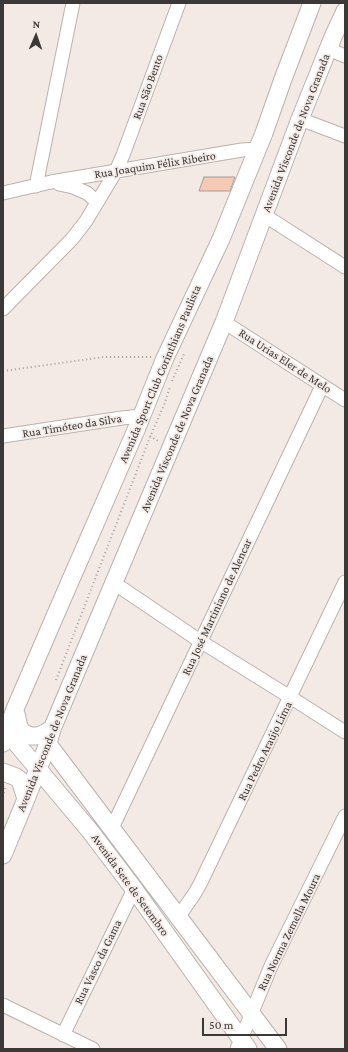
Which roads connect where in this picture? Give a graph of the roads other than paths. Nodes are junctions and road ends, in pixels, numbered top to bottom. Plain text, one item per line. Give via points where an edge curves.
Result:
1 (73, 3) edge
2 (179, 3) edge
3 (312, 3) edge
4 (337, 3) edge
5 (345, 11) edge
6 (330, 43) junction
7 (345, 56) edge
8 (300, 119) junction
9 (345, 136) edge
10 (258, 149) junction
11 (116, 171) junction
12 (51, 182) junction
13 (36, 186) junction
14 (3, 193) edge
15 (97, 202) junction
16 (264, 215) junction
17 (345, 267) edge
18 (3, 309) edge
19 (224, 322) junction
20 (322, 386) junction
21 (345, 400) edge
22 (143, 428) junction
23 (3, 436) edge
24 (345, 582) edge
25 (114, 583) junction
26 (200, 641) junction
27 (290, 697) junction
28 (15, 709) junction
29 (9, 725) junction
30 (345, 732) edge
31 (50, 736) junction
32 (3, 743) edge
33 (38, 769) junction
34 (4, 772) edge
35 (26, 799) junction
36 (345, 816) edge
37 (112, 828) junction
38 (3, 855) edge
39 (134, 889) junction
40 (179, 916) junction
41 (3, 1005) edge
42 (251, 1013) junction
43 (63, 1035) junction
44 (242, 1046) edge
45 (93, 1049) edge
46 (278, 1049) edge

1 - 13 street
2 - 11 street, Rua São Bento
3 - 10 main road, Avenida Sport Club Corinthians Paulista
4 - 6 main road via 332,19
5 - 6 main road, Avenida Visconde de Nova Granada
6 - 7 street
6 - 8 main road, Avenida Visconde de Nova Granada
8 - 9 street
8 - 16 main road, Avenida Visconde de Nova Granada
10 - 11 street, Rua Joaquim Félix Ribeiro
10 - 22 main road, Avenida Sport Club Corinthians Paulista via 221,239 165,358
11 - 12 street, Rua Joaquim Félix Ribeiro
11 - 15 street, Rua São Bento
12 - 13 street, Rua Joaquim Félix Ribeiro
12 - 15 street, Rua Joaquim Félix Ribeiro via 87,193
13 - 14 street, Rua Joaquim Félix Ribeiro
15 - 18 street, Rua São Bento via 72,239
16 - 17 street
16 - 19 main road, Avenida Visconde de Nova Granada
19 - 20 street, Rua Urias Eler de Melo
19 - 25 main road, Avenida Visconde de Nova Granada
20 - 21 street, Rua Urias Eler de Melo
20 - 26 street, Rua José Martiniano de Alencar
22 - 23 street, Rua Timóteo da Silva via 122,418
22 - 28 main road, Avenida Sport Club Corinthians Paulista via 55,616
24 - 27 street, Rua Pedro Araújo Lima
25 - 26 street
25 - 31 main road, Avenida Visconde de Nova Granada
26 - 27 street
26 - 37 street, Rua José Martiniano de Alencar
27 - 30 street
27 - 40 street, Rua Pedro Araújo Lima via 202,882
28 - 29 main road, Avenida Sport Club Corinthians Paulista
28 - 31 main road via 17,723 23,733 31,736 46,733
29 - 32 main road, Avenida Sport Club Corinthians Paulista
29 - 33 main road, Avenida Sete de Setembro via 15,741
31 - 33 main road, Avenida Visconde de Nova Granada
31 - 37 main road, Avenida Sete de Setembro
33 - 35 main road, Avenida Visconde de Nova Granada
33 - 39 main road, Avenida Sete de Setembro
34 - 35 main road via 20,780
35 - 38 main road, Avenida Visconde de Nova Granada
36 - 42 street, Rua Norma Zemella Moura via 271,966
37 - 40 main road, Avenida Sete de Setembro
39 - 43 street, Rua Vasco da Gama
39 - 44 main road, Avenida Sete de Setembro
40 - 42 main road, Avenida Sete de Setembro
41 - 43 street
42 - 44 street, Rua Norma Zemella Moura
42 - 46 main road, Avenida Sete de Setembro
43 - 45 street

